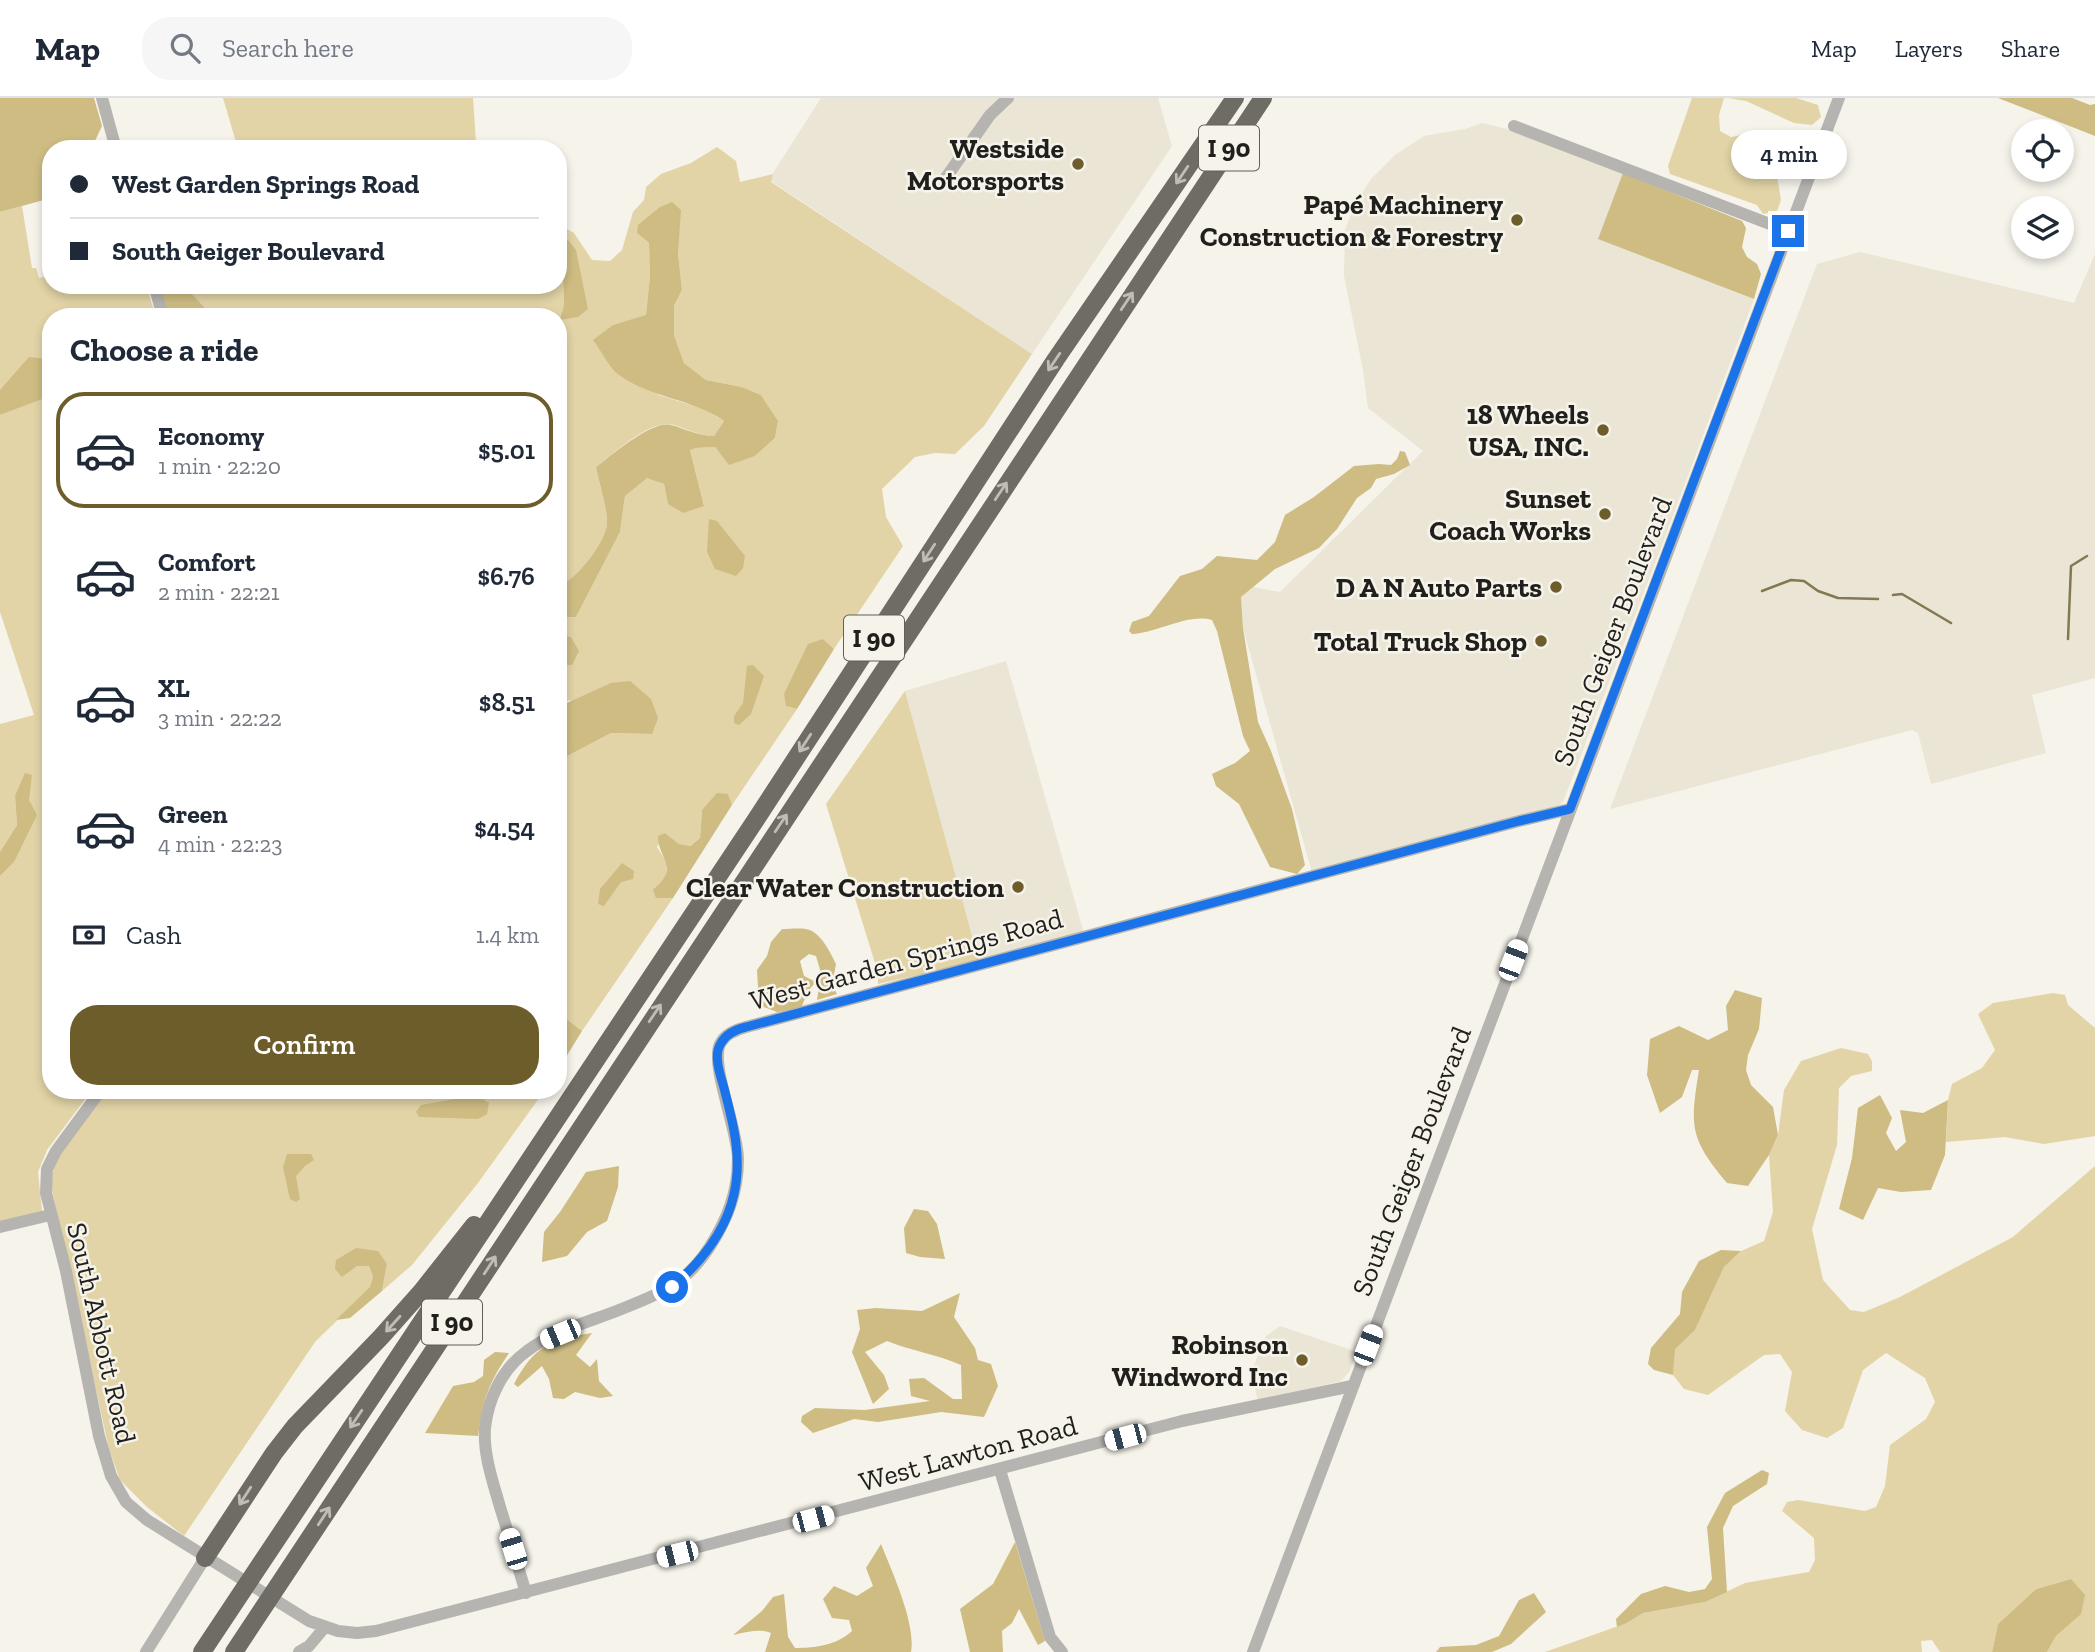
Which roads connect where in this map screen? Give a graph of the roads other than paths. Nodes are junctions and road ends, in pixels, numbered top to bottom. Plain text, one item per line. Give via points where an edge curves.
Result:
1 (102, 98) edge
2 (1007, 98) edge
3 (1235, 98) edge
4 (1263, 98) edge
5 (1277, 98) edge
6 (1839, 98) edge
7 (1514, 126) dead end
8 (114, 140) edge
9 (945, 179) dead end
10 (1196, 197) junction
11 (1788, 231) junction
12 (1570, 809) junction
13 (94, 1099) edge
14 (517, 1180) junction
15 (50, 1215) junction
16 (0, 1227) edge
17 (1352, 1386) junction
18 (1000, 1470) junction
19 (205, 1558) junction
20 (526, 1593) junction
21 (325, 1628) junction
22 (146, 1652) edge
23 (202, 1652) edge
24 (234, 1652) edge
25 (299, 1652) edge
26 (1062, 1652) edge
27 (1253, 1652) edge

1 - 8 street
2 - 9 street via 989,115
3 -> 14 highway, I 90 via 1056,359
4 - 10 highway, I 90
5 - 10 highway
6 - 11 street, South Geiger Boulevard
7 - 11 street
24 -> 10 highway, I 90
11 - 12 street, South Geiger Boulevard
12 - 17 street, South Geiger Boulevard
12 - 20 street, West Garden Springs Road via 731,1032 720,1044 718,1059 735,1130 737,1175 729,1212 707,1251 672,1287 529,1349 510,1367 492,1397 485,1430 487,1453
13 - 15 street, South Abbott Road via 47,1169
14 -> 19 highway via 381,1337 295,1426
14 -> 23 highway, I 90
15 - 16 street
15 - 19 street, South Abbott Road via 111,1476 132,1508
17 - 18 street, West Lawton Road via 1182,1422
17 - 27 street, South Geiger Boulevard
18 - 20 street, West Lawton Road
18 - 26 street via 1051,1637
19 - 21 street, West Lawton Road
19 - 22 street
20 - 21 street, West Lawton Road via 376,1632
21 - 25 street

